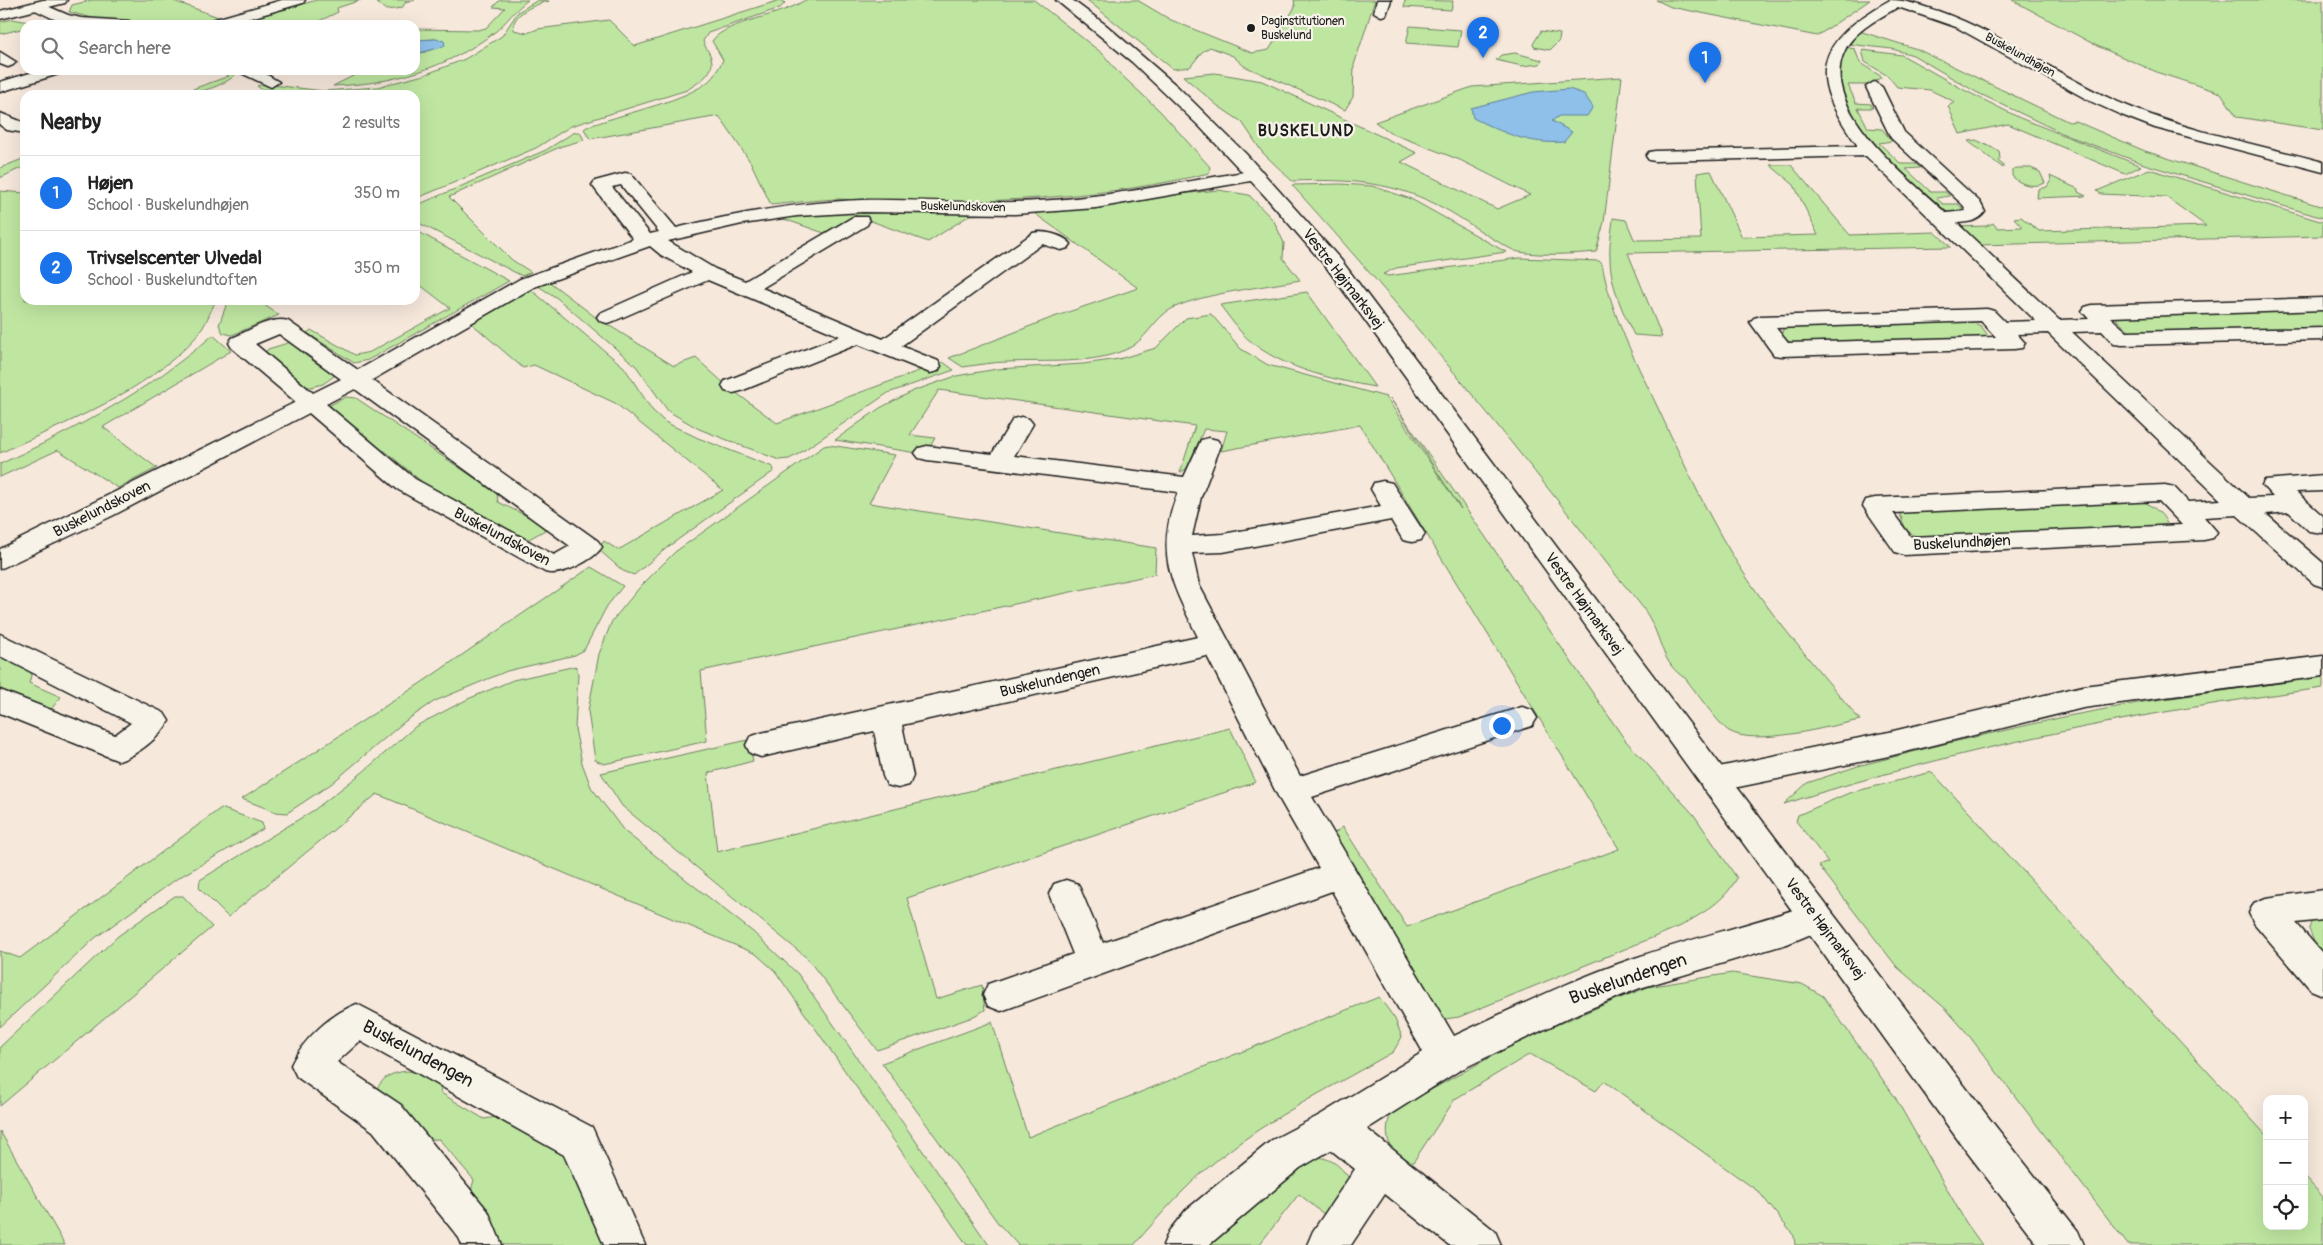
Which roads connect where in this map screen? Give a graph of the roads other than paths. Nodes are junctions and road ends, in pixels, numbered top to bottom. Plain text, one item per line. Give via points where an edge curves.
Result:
1 (60, 0) edge
2 (298, 0) edge
3 (1063, 0) edge
4 (38, 6) junction
5 (0, 15) edge
6 (72, 20) edge
7 (228, 20) edge
8 (40, 75) edge
9 (259, 76) edge
10 (234, 83) dead end
11 (0, 87) edge
12 (1874, 87) dead end
13 (1870, 151) junction
14 (1655, 156) dead end
15 (2323, 166) edge
16 (1256, 175) junction
17 (1941, 219) junction
18 (860, 221) dead end
19 (656, 238) junction
20 (1061, 244) dead end
21 (708, 273) junction
22 (748, 289) junction
23 (2323, 304) edge
24 (607, 317) dead end
25 (2107, 325) junction
26 (2054, 326) junction
27 (1999, 328) junction
28 (2323, 334) edge
29 (858, 336) junction
30 (884, 347) junction
31 (930, 366) dead end
32 (356, 380) junction
33 (733, 386) dead end
34 (311, 403) junction
35 (1021, 424) dead end
36 (1209, 445) dead end
37 (928, 453) dead end
38 (999, 462) junction
39 (2323, 483) edge
40 (1193, 486) junction
41 (1383, 489) dead end
42 (2295, 504) junction
43 (2243, 507) junction
44 (2182, 510) junction
45 (1398, 511) junction
46 (2323, 525) edge
47 (1412, 534) dead end
48 (1178, 545) junction
49 (0, 560) edge
50 (2323, 578) edge
51 (0, 644) edge
52 (1214, 644) junction
53 (2323, 666) edge
54 (0, 701) edge
55 (886, 717) junction
56 (1522, 718) dead end
57 (761, 745) dead end
58 (898, 776) dead end
59 (1714, 780) junction
60 (1291, 791) junction
61 (1338, 875) junction
62 (1066, 894) dead end
63 (2323, 905) edge
64 (1816, 917) junction
65 (1094, 962) junction
66 (2323, 979) edge
67 (1001, 995) dead end
68 (1448, 1058) junction
69 (1334, 1128) junction
70 (1381, 1166) junction
71 (482, 1245) edge
72 (625, 1245) edge
73 (1183, 1245) edge
74 (1326, 1245) edge
75 (1481, 1245) edge
76 (2064, 1245) edge

1 - 4 street
2 - 7 street
3 - 16 street, Vestre Højmarksvej via 1148,68
4 - 5 street
4 - 6 street
8 - 11 street
9 - 10 street
12 - 17 street via 1897,134 1971,202 1976,212 1971,216
13 - 14 street
13 - 15 street, Buskelundhøjen via 1848,124 1837,102 1832,82 1833,65 1839,45 1852,30 1868,17 1897,2 1983,34 2125,111 2161,124
13 - 17 street, Buskelundhøjen
16 - 19 street, Buskelundskoven via 1096,202 1015,208 863,206 797,210 742,218
16 - 59 street, Vestre Højmarksvej via 1350,286
17 - 26 street, Buskelundhøjen
18 - 22 street
19 - 21 street via 668,251
19 - 32 street, Buskelundskoven via 527,283
20 - 30 street via 1040,237
21 - 22 street
21 - 24 street
22 - 29 street
23 - 25 street via 2092,311
25 - 26 street
25 - 28 street via 2122,339
26 - 27 street
26 - 43 street, Buskelundhøjen
27 - 27 street via 2014,343 1782,350 1761,322 1987,315
29 - 30 street
29 - 33 street
30 - 31 street
32 - 34 street, Buskelundskoven
32 - 34 street, Buskelundskoven via 281,325 240,343
32 - 34 street, Buskelundskoven via 589,547 554,566 406,484
34 - 49 street, Buskelundskoven
35 - 38 street
36 - 40 street
37 - 38 street
38 - 40 street
39 - 42 street via 2274,485
40 - 48 street via 1180,524
41 - 45 street
42 - 43 street
42 - 46 street via 2318,525
43 - 44 street
43 - 50 street, Buskelundhøjen
44 - 44 street, Buskelundhøjen via 2165,493 1875,506 1904,546 2204,532
45 - 47 street
45 - 48 street via 1223,543
48 - 52 street via 1178,565
51 - 54 street via 154,721 119,749
52 - 55 street, Buskelundengen
52 - 60 street
53 - 59 street via 2083,698 1889,744
55 - 57 street, Buskelundengen
55 - 58 street
56 - 60 street
59 - 64 street, Vestre Højmarksvej
60 - 61 street
61 - 65 street
61 - 68 street
62 - 65 street
63 - 66 street via 2266,913
64 - 68 street, Buskelundengen via 1787,929 1636,973 1561,1002
64 - 76 street, Vestre Højmarksvej
65 - 67 street
68 - 69 street, Buskelundengen
69 - 70 street
69 - 73 street, Buskelundengen via 1286,1154 1200,1224
70 - 74 street
70 - 75 street
71 - 72 street, Buskelundengen via 474,1225 387,1118 310,1065 357,1021 578,1141

